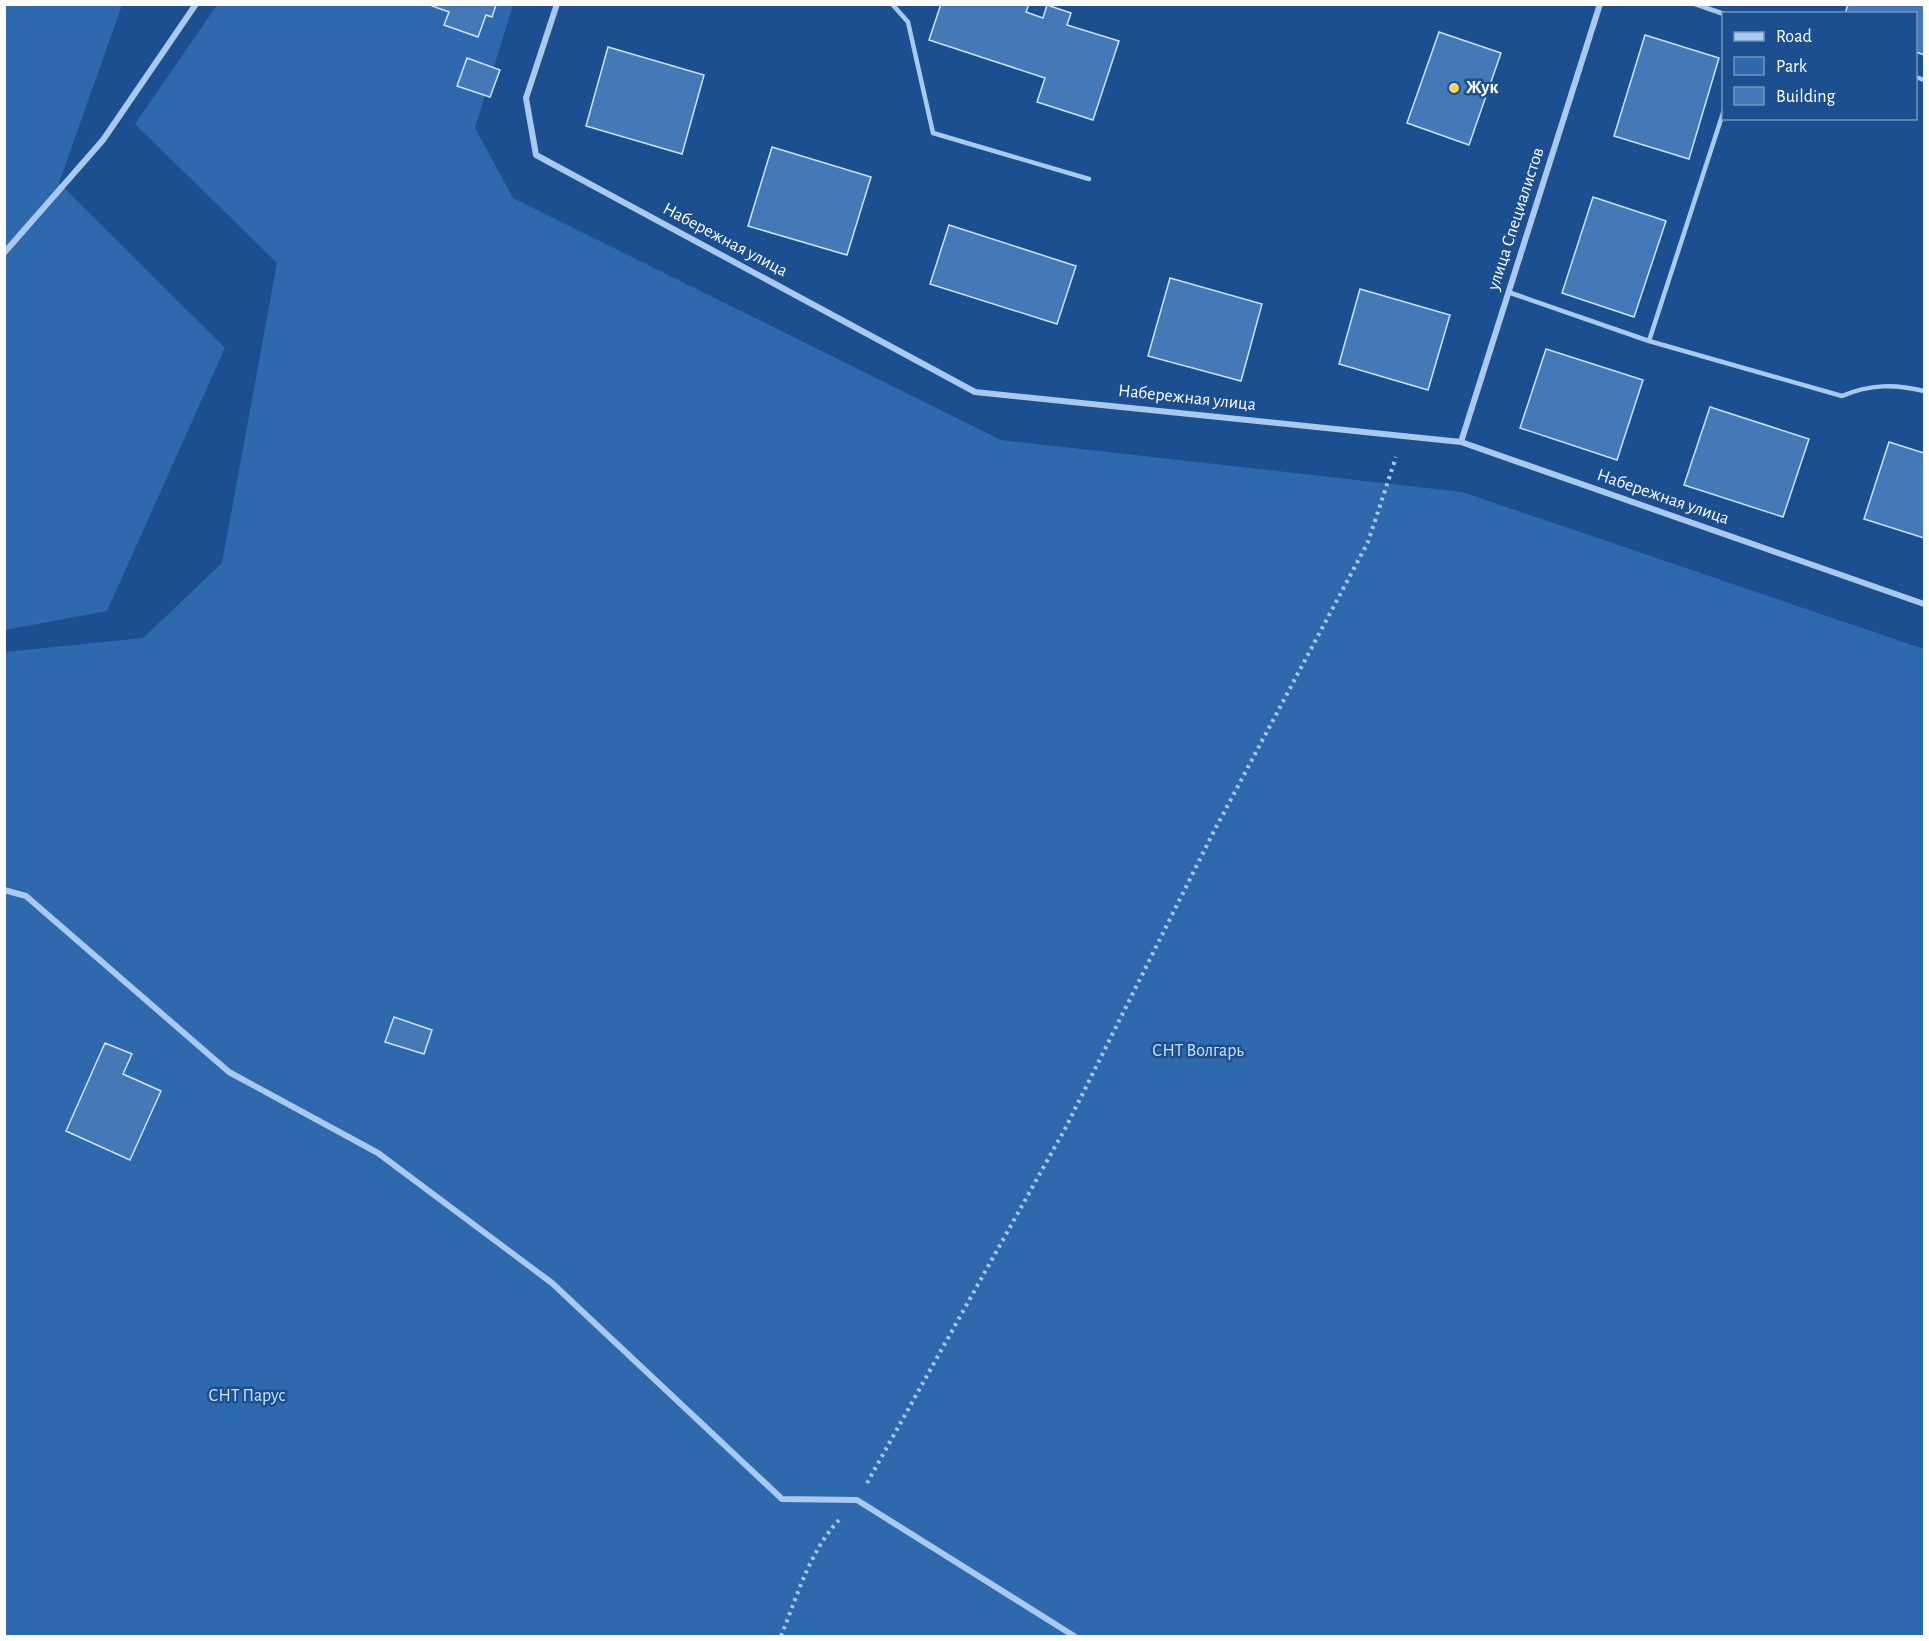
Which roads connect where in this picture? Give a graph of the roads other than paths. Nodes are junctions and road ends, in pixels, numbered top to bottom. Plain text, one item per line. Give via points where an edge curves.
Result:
1 (196, 4) edge
2 (557, 4) edge
3 (892, 4) edge
4 (1600, 4) edge
5 (1695, 4) edge
6 (1722, 13) edge
7 (1722, 116) edge
8 (1089, 179) dead end
9 (4, 253) edge
10 (1508, 292) junction
11 (1649, 341) junction
12 (1924, 391) edge
13 (1461, 442) junction
14 (1924, 604) edge
15 (4, 890) edge
16 (1074, 1636) edge

1 - 9 street via 103,140
2 - 13 street, Набережная улица via 526,98 536,155 975,392
3 - 8 lane via 908,22 933,133
4 - 10 street, улица Специалистов
5 - 6 lane
7 - 11 lane
10 - 11 lane
10 - 13 street, улица Специалистов
11 - 12 lane via 1842,396 1877,386
13 - 14 street, Набережная улица
15 - 16 street via 26,896 229,1072 378,1153 552,1283 782,1499 857,1500

